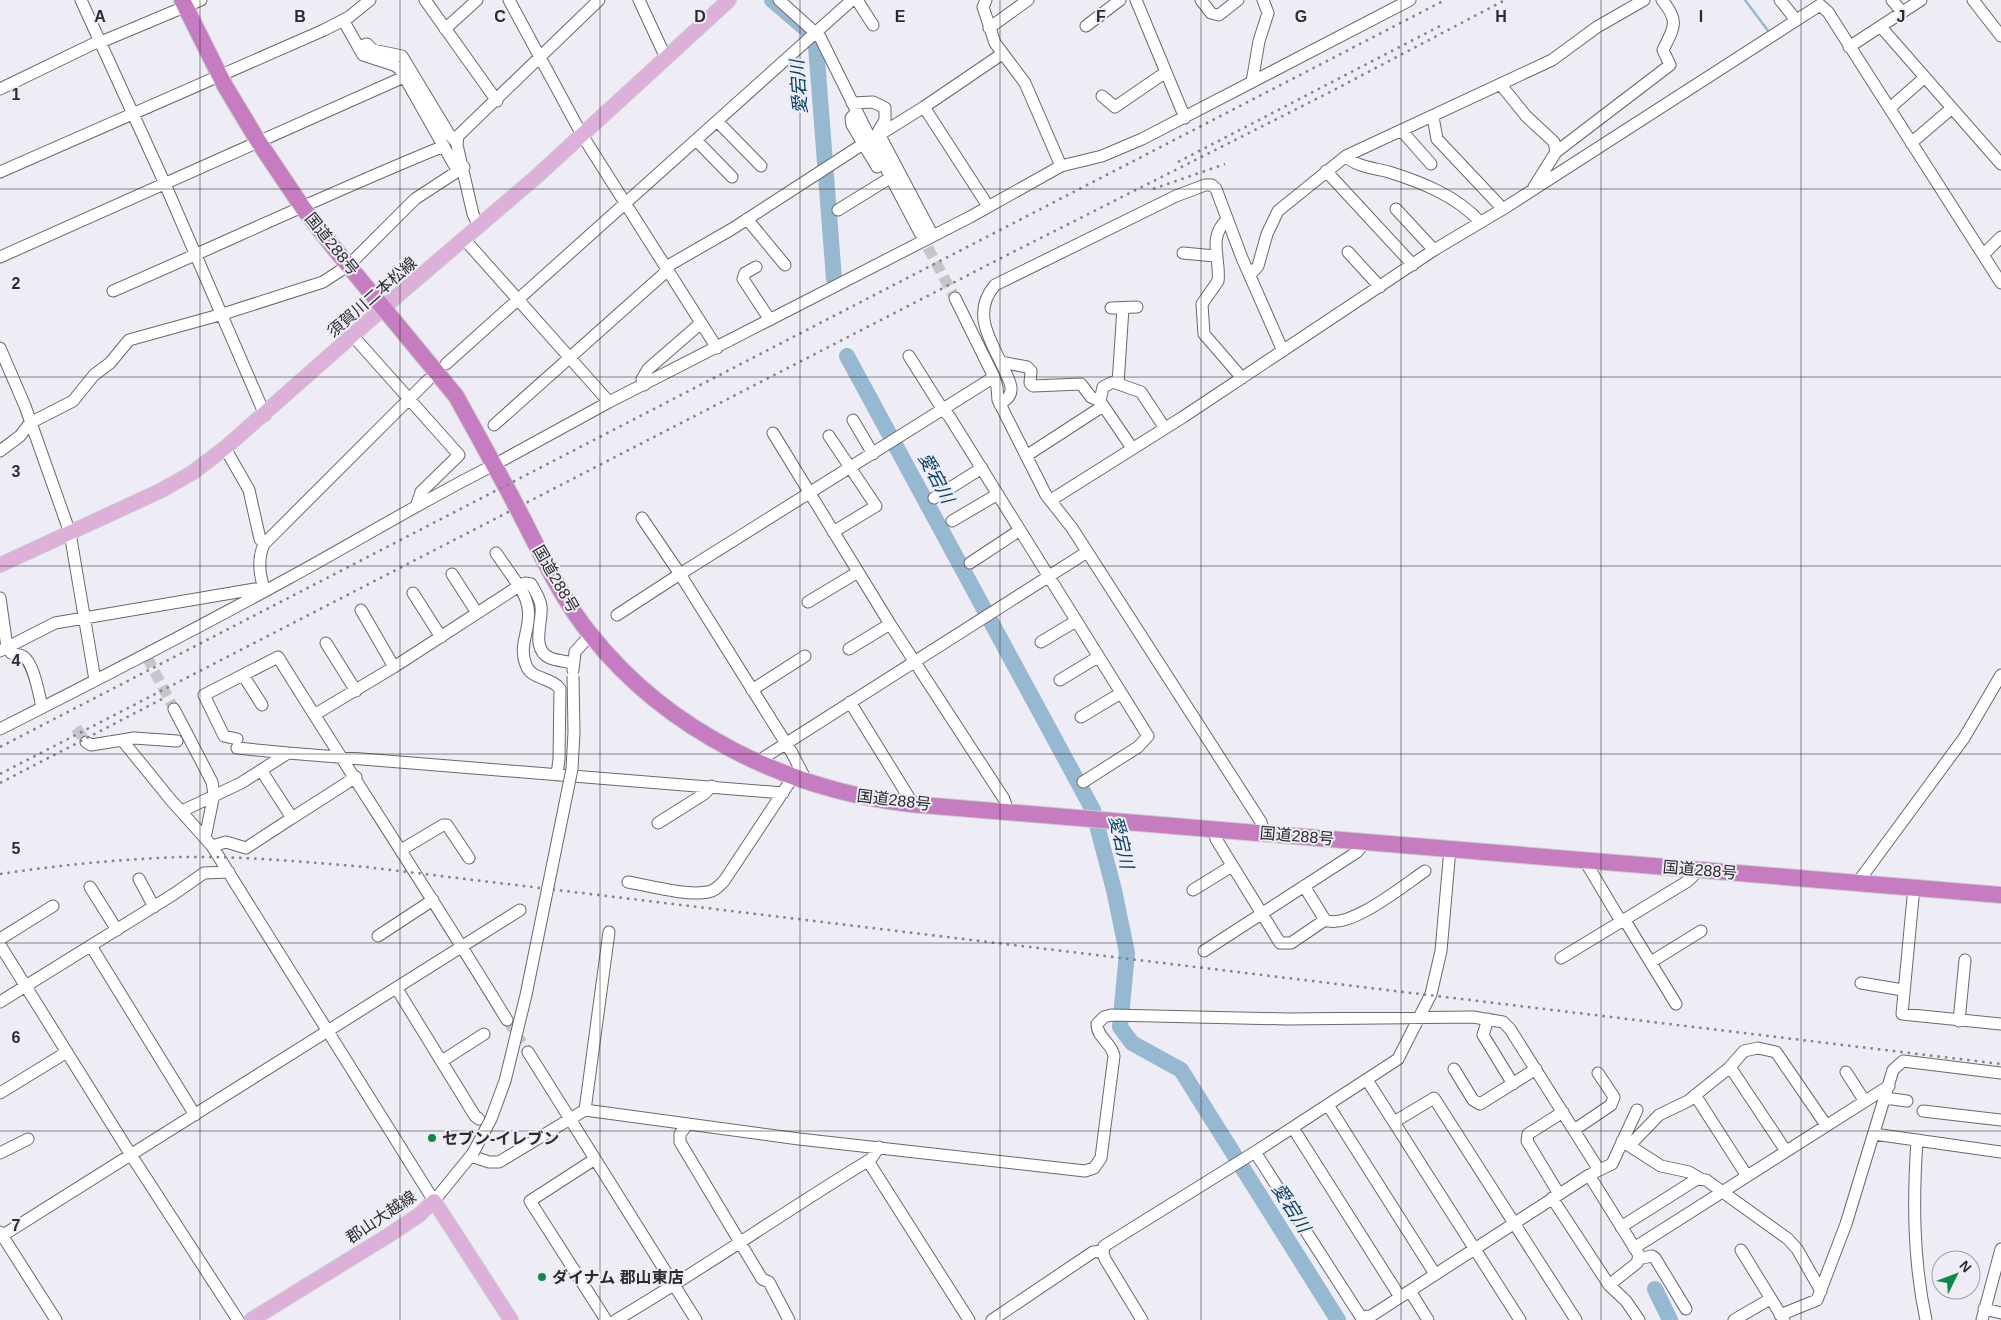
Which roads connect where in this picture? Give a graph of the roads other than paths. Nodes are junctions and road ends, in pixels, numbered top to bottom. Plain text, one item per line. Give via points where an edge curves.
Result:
1 (81, 0) edge
2 (201, 0) edge
3 (370, 0) edge
4 (425, 0) edge
5 (476, 0) edge
6 (509, 0) edge
7 (599, 0) edge
8 (640, 0) edge
9 (729, 0) edge
10 (778, 0) edge
11 (852, 0) edge
12 (857, 0) edge
13 (1028, 0) edge
14 (1120, 0) edge
15 (1136, 0) edge
16 (1201, 0) edge
17 (1238, 0) edge
18 (1263, 0) edge
19 (1410, 0) edge
20 (1644, 0) edge
21 (1662, 0) edge
22 (1780, 0) edge
23 (1892, 0) edge
24 (1921, 0) edge
25 (1973, 0) edge
26 (984, 1) edge
27 (184, 3) edge
28 (1902, 12) junction
29 (344, 20) junction
30 (1796, 20) junction
31 (873, 25) dead end
32 (1086, 26) dead end
33 (1881, 27) junction
34 (989, 28) junction
35 (445, 29) junction
36 (816, 33) junction
37 (2001, 36) edge
38 (101, 42) junction
39 (358, 47) junction
40 (1849, 47) junction
41 (1002, 54) junction
42 (541, 58) junction
43 (666, 58) junction
44 (1166, 72) junction
45 (220, 74) junction
46 (404, 77) junction
47 (1924, 78) junction
48 (1252, 82) junction
49 (1501, 85) junction
50 (0, 89) edge
51 (1102, 96) dead end
52 (497, 101) junction
53 (854, 107) junction
54 (924, 107) junction
55 (1890, 108) junction
56 (1951, 109) junction
57 (134, 112) junction
58 (1433, 117) junction
59 (1185, 118) junction
60 (717, 121) junction
61 (1400, 130) junction
62 (582, 135) junction
63 (872, 137) junction
64 (696, 140) junction
65 (258, 141) junction
66 (457, 143) junction
67 (1911, 143) junction
68 (444, 146) junction
69 (1556, 152) junction
70 (1346, 156) junction
71 (1430, 164) dead end
72 (2001, 164) edge
73 (761, 166) dead end
74 (1061, 166) junction
75 (460, 168) junction
76 (1326, 171) junction
77 (0, 172) edge
78 (732, 177) dead end
79 (885, 181) junction
80 (165, 184) junction
81 (1533, 188) junction
82 (625, 203) junction
83 (988, 206) junction
84 (303, 208) junction
85 (1396, 209) dead end
86 (1503, 209) junction
87 (838, 210) dead end
88 (746, 219) junction
89 (1227, 220) junction
90 (1480, 222) junction
91 (480, 227) junction
92 (933, 236) junction
93 (2001, 237) edge
94 (920, 238) junction
95 (465, 240) junction
96 (1434, 250) junction
97 (1987, 251) dead end
98 (1348, 252) dead end
99 (1183, 253) dead end
100 (196, 255) junction
101 (1215, 256) junction
102 (0, 257) edge
103 (785, 264) dead end
104 (349, 265) junction
105 (1413, 265) junction
106 (756, 266) dead end
107 (667, 268) junction
108 (1250, 275) junction
109 (2001, 283) edge
110 (1380, 287) junction
111 (113, 291) dead end
112 (955, 298) tunnel mouth
113 (519, 300) junction
114 (1137, 307) dead end
115 (384, 308) junction
116 (222, 314) junction
117 (770, 320) junction
118 (701, 323) junction
119 (353, 336) junction
120 (0, 348) edge
121 (717, 348) junction
122 (1283, 351) junction
123 (909, 356) dead end
124 (571, 358) junction
125 (1001, 362) junction
126 (446, 364) dead end
127 (994, 377) junction
128 (1242, 378) junction
129 (428, 380) dead end
130 (1118, 384) junction
131 (644, 385) junction
132 (409, 398) junction
133 (609, 402) junction
134 (1101, 403) junction
135 (1000, 405) junction
136 (943, 410) junction
137 (265, 415) junction
138 (853, 420) dead end
139 (30, 423) junction
140 (494, 425) dead end
141 (1164, 427) junction
142 (773, 433) dead end
143 (829, 436) dead end
144 (225, 448) junction
145 (1132, 448) junction
146 (0, 451) edge
147 (873, 454) junction
148 (1026, 456) junction
149 (503, 460) dead end
150 (850, 468) junction
151 (982, 468) junction
152 (486, 470) dead end
153 (808, 492) junction
154 (998, 494) junction
155 (934, 498) dead end
156 (1051, 500) junction
157 (417, 504) junction
158 (642, 518) dead end
159 (952, 521) dead end
160 (1020, 530) junction
161 (833, 532) junction
162 (70, 533) junction
163 (264, 544) junction
164 (1086, 552) junction
165 (496, 553) dead end
166 (970, 563) dead end
167 (0, 565) edge
168 (858, 572) junction
169 (452, 574) dead end
170 (680, 574) junction
171 (1048, 577) junction
172 (519, 586) junction
173 (265, 591) junction
174 (413, 593) dead end
175 (0, 598) edge
176 (808, 602) dead end
177 (361, 610) dead end
178 (477, 613) junction
179 (617, 615) dead end
180 (86, 618) junction
181 (1076, 621) junction
182 (890, 624) junction
183 (590, 635) junction
184 (440, 636) junction
185 (1041, 642) dead end
186 (326, 643) dead end
187 (4, 649) edge
188 (849, 649) dead end
189 (805, 656) dead end
190 (1098, 657) junction
191 (915, 662) junction
192 (573, 663) junction
193 (394, 667) junction
194 (243, 675) junction
195 (2001, 676) edge
196 (95, 680) junction
197 (1060, 680) dead end
198 (752, 690) junction
199 (356, 691) junction
200 (1121, 693) junction
201 (850, 702) junction
202 (262, 705) dead end
203 (42, 708) junction
204 (174, 709) tunnel mouth
205 (314, 715) junction
206 (1081, 717) dead end
207 (0, 729) edge
208 (122, 740) junction
209 (177, 741) dead end
210 (86, 742) dead end
211 (785, 742) junction
212 (288, 753) junction
213 (340, 758) junction
214 (757, 762) junction
215 (260, 770) junction
216 (557, 774) junction
217 (356, 777) junction
218 (800, 779) junction
219 (1083, 782) dead end
220 (712, 786) junction
221 (783, 792) junction
222 (214, 794) junction
223 (910, 804) junction
224 (182, 811) junction
225 (1008, 812) junction
226 (292, 818) junction
227 (658, 823) dead end
228 (1214, 829) junction
229 (1264, 833) junction
230 (209, 842) junction
231 (1365, 842) junction
232 (1450, 849) junction
233 (401, 850) junction
234 (469, 858) dead end
235 (1585, 861) junction
236 (1232, 866) junction
237 (1699, 870) junction
238 (1425, 871) dead end
239 (229, 872) junction
240 (139, 879) dead end
241 (628, 882) dead end
242 (1858, 882) junction
243 (1304, 886) junction
244 (90, 887) dead end
245 (1914, 887) junction
246 (1193, 890) dead end
247 (2001, 895) edge
248 (433, 900) junction
249 (53, 906) dead end
250 (154, 907) junction
251 (520, 910) dead end
252 (1262, 914) junction
253 (1325, 920) junction
254 (1623, 920) junction
255 (117, 930) junction
256 (608, 932) dead end
257 (1701, 932) dead end
258 (378, 936) dead end
259 (0, 939) edge
260 (0, 945) edge
261 (91, 946) junction
262 (462, 946) junction
263 (1204, 951) dead end
264 (1560, 958) dead end
265 (1965, 960) dead end
266 (1651, 962) junction
267 (1862, 983) dead end
268 (26, 985) junction
269 (397, 988) junction
270 (1903, 990) junction
271 (0, 1002) edge
272 (1676, 1004) dead end
273 (1420, 1018) junction
274 (1488, 1019) junction
275 (507, 1020) tunnel mouth
276 (1959, 1021) junction
277 (2001, 1024) edge
278 (329, 1031) junction
279 (484, 1034) dead end
280 (67, 1052) junction
281 (528, 1052) tunnel mouth
282 (442, 1061) junction
283 (1730, 1067) junction
284 (1454, 1069) dead end
285 (1536, 1069) junction
286 (1846, 1072) dead end
287 (1598, 1073) dead end
288 (2001, 1073) edge
289 (1367, 1080) junction
290 (1513, 1084) junction
291 (1889, 1086) junction
292 (0, 1093) edge
293 (1695, 1095) junction
294 (1885, 1098) junction
295 (1864, 1100) junction
296 (1907, 1101) dead end
297 (1328, 1105) junction
298 (585, 1110) junction
299 (1637, 1110) dead end
300 (1923, 1111) dead end
301 (1563, 1112) junction
302 (196, 1115) junction
303 (479, 1119) dead end
304 (570, 1120) junction
305 (2001, 1120) edge
306 (1394, 1122) junction
307 (688, 1124) junction
308 (1826, 1125) junction
309 (1293, 1128) junction
310 (1574, 1130) junction
311 (1874, 1134) junction
312 (28, 1138) dead end
313 (1917, 1140) junction
314 (1626, 1143) junction
315 (879, 1147) junction
316 (1786, 1151) junction
317 (1255, 1152) junction
318 (2001, 1152) edge
319 (0, 1153) edge
320 (131, 1155) junction
321 (472, 1155) junction
322 (595, 1159) junction
323 (868, 1161) junction
324 (1594, 1173) junction
325 (1747, 1176) junction
326 (1701, 1179) junction
327 (1723, 1191) junction
328 (1556, 1196) junction
329 (434, 1201) junction
330 (1513, 1224) junction
331 (1621, 1227) junction
332 (1, 1235) edge
333 (741, 1242) junction
334 (1474, 1249) junction
335 (2001, 1249) edge
336 (1103, 1250) junction
337 (1741, 1250) dead end
338 (1636, 1253) junction
339 (1435, 1274) junction
340 (674, 1285) junction
341 (1609, 1285) junction
342 (1821, 1291) junction
343 (1405, 1294) junction
344 (1770, 1299) junction
345 (1686, 1309) dead end
346 (2001, 1313) edge
347 (1983, 1314) edge
348 (1782, 1318) edge
349 (56, 1320) edge
350 (238, 1320) edge
351 (251, 1320) edge
352 (510, 1320) edge
353 (606, 1320) edge
354 (616, 1320) edge
355 (696, 1320) edge
356 (788, 1320) edge
357 (969, 1320) edge
358 (992, 1320) edge
359 (1142, 1320) edge
360 (1428, 1320) edge
361 (1520, 1320) edge
362 (1576, 1320) edge
363 (1638, 1320) edge
364 (1734, 1320) edge
365 (1926, 1320) edge

1 - 38 street
2 - 27 street
3 - 29 street
4 - 35 street
5 - 35 street
6 - 42 street
7 - 42 street
8 - 43 street
9 - 43 main road, 須賀川二本松線
10 - 36 street
11 - 36 street
12 - 31 street
13 - 34 street
14 - 32 street
15 - 44 street
16 - 17 street via 1212,14 1220,15
18 - 48 street via 1268,12
19 - 48 street
20 - 49 street via 1597,27 1552,60
21 - 69 street via 1674,18 1674,26 1663,50 1670,65
22 - 30 street
23 - 28 street
24 - 28 street
25 - 37 street
26 - 34 street
27 - 38 street
27 - 45 highway, 国道288号
28 - 33 street
29 - 39 street
29 - 45 street
30 - 40 street via 1823,6
30 - 81 street
33 - 40 street
33 - 47 street
34 - 41 street
35 - 52 street
36 - 53 street
36 - 60 street
38 - 50 street
38 - 57 street
39 - 46 street via 367,58 394,64
39 - 66 street via 367,44 373,50 402,56
40 - 55 street
41 - 54 street
41 - 74 street via 1025,83
42 - 52 street
42 - 62 street
43 - 62 main road, 須賀川二本松線
44 - 51 street via 1115,107
44 - 59 street
45 - 57 street
45 - 65 highway, 国道288号
46 - 65 street
46 - 68 street
47 - 55 street
47 - 56 street
48 - 59 street
49 - 58 street
49 - 69 street via 1526,116 1554,142
52 - 66 street via 458,136
53 - 63 street
53 - 63 street via 873,102 886,108 886,118
54 - 63 street
54 - 83 street
55 - 67 street
56 - 67 street
56 - 72 street
57 - 77 street
57 - 80 street
58 - 61 street
58 - 86 street via 1437,139
59 - 74 street via 1102,156
60 - 64 street
60 - 73 street
61 - 70 street
61 - 71 street
62 - 82 street
62 - 91 main road, 須賀川二本松線
63 - 79 street
63 - 88 street
63 - 92 street
63 - 94 street
64 - 78 street
64 - 82 street
65 - 80 street
65 - 84 highway, 国道288号
66 - 75 street
67 - 109 street
68 - 75 street
68 - 84 street via 358,181
69 - 81 street
70 - 76 street
70 - 90 street via 1360,164 1428,186 1460,204
74 - 83 street
75 - 91 street
75 - 104 street via 415,199
76 - 105 street
76 - 108 street via 1278,211 1258,266
79 - 87 street
79 - 94 street
80 - 100 street
80 - 102 street
81 - 86 street
82 - 107 street
82 - 113 street
83 - 92 street
84 - 100 street
84 - 104 highway, 国道288号
85 - 96 street
86 - 90 street
88 - 103 street
88 - 107 street
89 - 101 street via 1219,231
89 - 108 street
89 - 125 street via 1215,186 1204,185 1001,281 986,297 982,309 985,326
90 - 96 street
91 - 95 main road, 須賀川二本松線
92 - 94 street
93 - 97 street
94 - 117 street
95 - 113 street
95 - 115 main road, 須賀川二本松線
96 - 105 street
98 - 110 street
99 - 101 street
100 - 111 street
100 - 116 street
101 - 128 street via 1218,281 1202,304 1202,326 1204,334
104 - 115 highway, 国道288号
104 - 116 street via 323,282
105 - 110 street
106 - 117 street via 745,273 743,279
107 - 118 street
107 - 124 street
108 - 122 street
110 - 122 street
112 - 127 street
113 - 124 street
113 - 126 street
114 - 130 street via 1117,308
115 - 119 main road, 須賀川二本松線
115 - 183 highway, 国道288号, bridge via 456,396 561,592
116 - 137 street
116 - 139 street via 129,340 73,401
117 - 121 street
118 - 121 street
118 - 131 street via 648,368 642,379
119 - 132 street
119 - 137 main road, 須賀川二本松線
120 - 139 street
121 - 131 street
122 - 128 street
123 - 136 street
124 - 133 street
124 - 140 street
125 - 134 street via 1028,367 1033,386 1081,384 1091,397
125 - 135 street via 1012,391
127 - 135 street
127 - 136 street
128 - 141 street
129 - 132 street
130 - 134 street via 1113,382 1103,387
130 - 141 street via 1141,392
131 - 133 street
132 - 157 street via 459,455 420,492
132 - 163 street
133 - 149 street
134 - 145 street
134 - 148 street
135 - 148 street
136 - 147 street
136 - 151 street
137 - 144 main road, 須賀川二本松線
138 - 147 street
139 - 146 street via 20,436
139 - 162 street
141 - 145 street
142 - 153 street
143 - 150 street
144 - 162 main road, 須賀川二本松線 via 160,491
144 - 163 street via 249,490 260,539
145 - 156 street
147 - 150 street
148 - 156 street
150 - 153 street
150 - 161 street via 876,506
151 - 154 street
151 - 155 street
152 - 157 street
153 - 161 street
153 - 170 street
154 - 159 street
154 - 160 street
156 - 164 street
157 - 173 street
158 - 170 street
160 - 166 street
160 - 171 street
161 - 168 street
162 - 167 main road, 須賀川二本松線
162 - 180 street
163 - 173 street via 259,561 260,579
164 - 171 street
164 - 229 street via 1216,750 1261,822
165 - 172 street
168 - 176 street
168 - 182 street
169 - 178 street
170 - 179 street
170 - 198 street
171 - 181 street
171 - 191 street
172 - 178 street
172 - 192 street via 525,582 531,584 541,603 540,649 550,658
172 - 216 street via 528,598 530,609 524,653 526,666 533,674 560,689
173 - 180 street via 255,589
173 - 196 street via 147,656
174 - 184 street
175 - 187 street
177 - 193 street
178 - 184 street
180 - 187 street via 55,623
180 - 196 street
181 - 185 street
181 - 190 street
182 - 188 street
182 - 191 street
183 - 192 street via 576,652
183 - 214 highway, 国道288号 via 658,700 702,732
184 - 193 street
186 - 199 street
187 - 203 street via 27,660
189 - 198 street
190 - 197 street
190 - 200 street
191 - 201 street
191 - 225 street via 1004,799
192 - 321 street, bridge via 574,732 562,824 505,1081 491,1119
193 - 199 street
194 - 202 street
194 - 205 street via 278,657
194 - 212 street via 204,695 224,736 237,743
195 - 242 street via 1964,738
196 - 203 street
198 - 211 street
199 - 205 street
200 - 206 street
200 - 219 street via 1147,738
201 - 211 street
201 - 223 street
203 - 207 street
204 - 222 street via 206,769
205 - 213 street
208 - 209 street
208 - 210 street via 92,745
208 - 224 street
211 - 214 street
211 - 218 street
212 - 213 street
212 - 215 street
213 - 216 street
213 - 217 street
214 - 218 highway, 国道288号
215 - 222 street via 224,792
215 - 226 street
216 - 220 street
217 - 226 street
217 - 233 street
218 - 221 street
218 - 223 highway, 国道288号 via 847,794
220 - 221 street
220 - 227 street
221 - 241 street via 716,889 707,893 693,892
222 - 224 street
222 - 230 street
223 - 225 highway, 国道288号
224 - 230 street
225 - 228 highway, 国道288号
226 - 230 street via 246,848 226,842
228 - 229 highway, 国道288号
228 - 236 street via 1216,839
229 - 231 highway, 国道288号
230 - 239 street
231 - 232 highway, 国道288号
231 - 243 street via 1356,852
232 - 235 highway, 国道288号
232 - 273 street via 1441,951 1431,994
233 - 234 street via 447,825
233 - 248 street
235 - 237 highway, 国道288号
235 - 254 street
236 - 246 street
236 - 252 street
237 - 242 highway, 国道288号
237 - 254 street via 1688,881
238 - 253 street via 1359,914 1338,923
239 - 250 street via 204,873
239 - 278 street
240 - 250 street
242 - 245 highway, 国道288号
243 - 252 street
243 - 253 street
244 - 255 street
245 - 247 highway, 国道288号
245 - 270 street
248 - 258 street
248 - 262 street
249 - 259 street
250 - 255 street
251 - 262 street
252 - 253 street via 1277,941 1283,944 1291,943
252 - 263 street
254 - 264 street
254 - 266 street
255 - 261 street
256 - 298 street
257 - 266 street
260 - 268 street
261 - 268 street
261 - 302 street
262 - 269 street
262 - 275 street
265 - 276 street
266 - 272 street
267 - 270 street
268 - 271 street
268 - 280 street
269 - 278 street
269 - 282 street
270 - 276 street via 1901,1012 1904,1016
273 - 274 street
273 - 289 street via 1398,1059
273 - 315 street via 1107,1016 1099,1021 1098,1031 1114,1056 1100,1158 1090,1170
274 - 285 street via 1506,1024
274 - 290 street via 1483,1035
276 - 277 street
278 - 302 street
278 - 329 street
279 - 282 street
280 - 292 street
280 - 320 street
281 - 304 street
282 - 303 street
283 - 293 street
283 - 308 street via 1751,1048 1776,1052
283 - 316 street
284 - 290 street via 1473,1100 1480,1104
285 - 290 street
285 - 301 street
286 - 295 street
287 - 310 street via 1614,1096 1611,1106
288 - 291 street via 1903,1060 1893,1070
289 - 297 street
289 - 306 street
291 - 294 street
291 - 295 street
293 - 314 street via 1660,1115
293 - 325 street
294 - 296 street
294 - 311 street
295 - 308 street
297 - 309 street
297 - 339 street
298 - 304 street
298 - 307 street
299 - 314 street
300 - 305 street
301 - 310 street
301 - 328 street via 1528,1134 1527,1141
302 - 320 street
304 - 321 street via 500,1162 488,1162
304 - 322 street
306 - 330 street via 1434,1098
306 - 334 street
307 - 315 street
307 - 333 street via 680,1134 680,1142
308 - 316 street
309 - 317 street
309 - 343 street
310 - 324 street
311 - 313 street
311 - 342 street
312 - 319 street
313 - 318 street
313 - 365 street via 1915,1256
314 - 324 street via 1612,1164
314 - 326 street via 1661,1166 1689,1172
315 - 323 street via 877,1154
316 - 325 street
317 - 336 street via 1110,1242
317 - 343 street via 1361,1317 1371,1316
320 - 332 street
320 - 350 street
321 - 329 street
322 - 340 street
322 - 353 street via 530,1201
323 - 333 street
323 - 357 street
324 - 328 street
324 - 331 street
325 - 327 street
326 - 327 street
326 - 331 street
327 - 338 street
327 - 342 street via 1793,1244
328 - 330 street
328 - 341 street
329 - 351 main road, 郡山大越線 via 389,1235
329 - 352 main road, 郡山大越線
330 - 334 street
330 - 362 street via 1520,1230
331 - 338 street
332 - 349 street
333 - 340 street
333 - 356 street via 762,1279 769,1282
334 - 339 street
334 - 361 street
335 - 347 street
336 - 358 street via 1093,1252
336 - 359 street via 1105,1259
337 - 344 street
338 - 341 street via 1637,1263
338 - 345 street via 1655,1258
339 - 343 street
340 - 354 street
340 - 355 street
341 - 363 street via 1626,1300
342 - 348 street via 1817,1300
343 - 360 street
344 - 348 street
344 - 364 street
346 - 347 street

